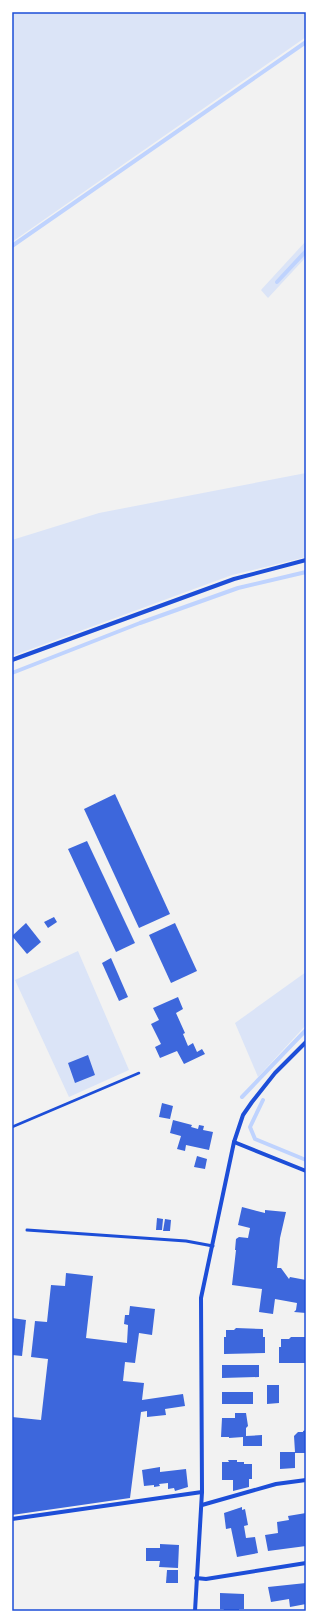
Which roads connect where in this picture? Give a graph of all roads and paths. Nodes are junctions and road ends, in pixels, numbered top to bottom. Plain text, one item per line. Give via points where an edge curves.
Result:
1 (306, 560) edge
2 (12, 660) edge
3 (306, 1042) edge
4 (139, 1073) dead end
5 (12, 1127) edge
6 (234, 1142) junction
7 (306, 1171) edge
8 (27, 1230) dead end
9 (213, 1246) junction
10 (306, 1480) edge
11 (202, 1492) junction
12 (202, 1504) junction
13 (12, 1518) edge
14 (306, 1563) edge
15 (196, 1578) junction
16 (195, 1611) edge

1 - 2 street via 234,579
3 - 6 street via 275,1073 252,1102 243,1115
4 - 5 path
6 - 7 street
6 - 9 street
8 - 9 lane via 186,1241
9 - 11 street via 201,1298
10 - 12 street via 276,1484
11 - 12 street
11 - 13 street
12 - 15 street
14 - 15 street via 206,1579
15 - 16 street

